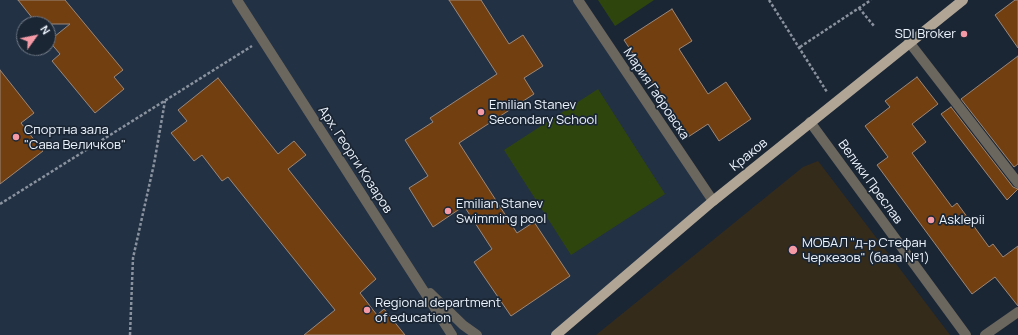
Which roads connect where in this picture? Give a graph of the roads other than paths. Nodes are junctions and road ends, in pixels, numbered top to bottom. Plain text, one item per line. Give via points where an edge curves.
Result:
1 (237, 0) edge
2 (578, 0) edge
3 (962, 0) edge
4 (909, 42) junction
5 (810, 122) junction
6 (1018, 183) edge
7 (713, 201) junction
8 (417, 281) junction
9 (1018, 312) edge
10 (559, 333) edge
11 (452, 335) edge
12 (477, 335) edge
13 (552, 335) edge
14 (966, 335) edge
15 (985, 335) edge

1 - 8 street, Арх. Георги Козаров
2 - 7 street, Мария Габровска
3 - 4 main road, Краков
4 - 5 main road, Краков
4 - 6 street
5 - 7 main road, Краков
5 - 14 street, Велики Преслав
7 - 10 main road, Краков
8 - 11 street, Арх. Георги Козаров
8 - 12 street
9 - 15 street
10 - 13 street

